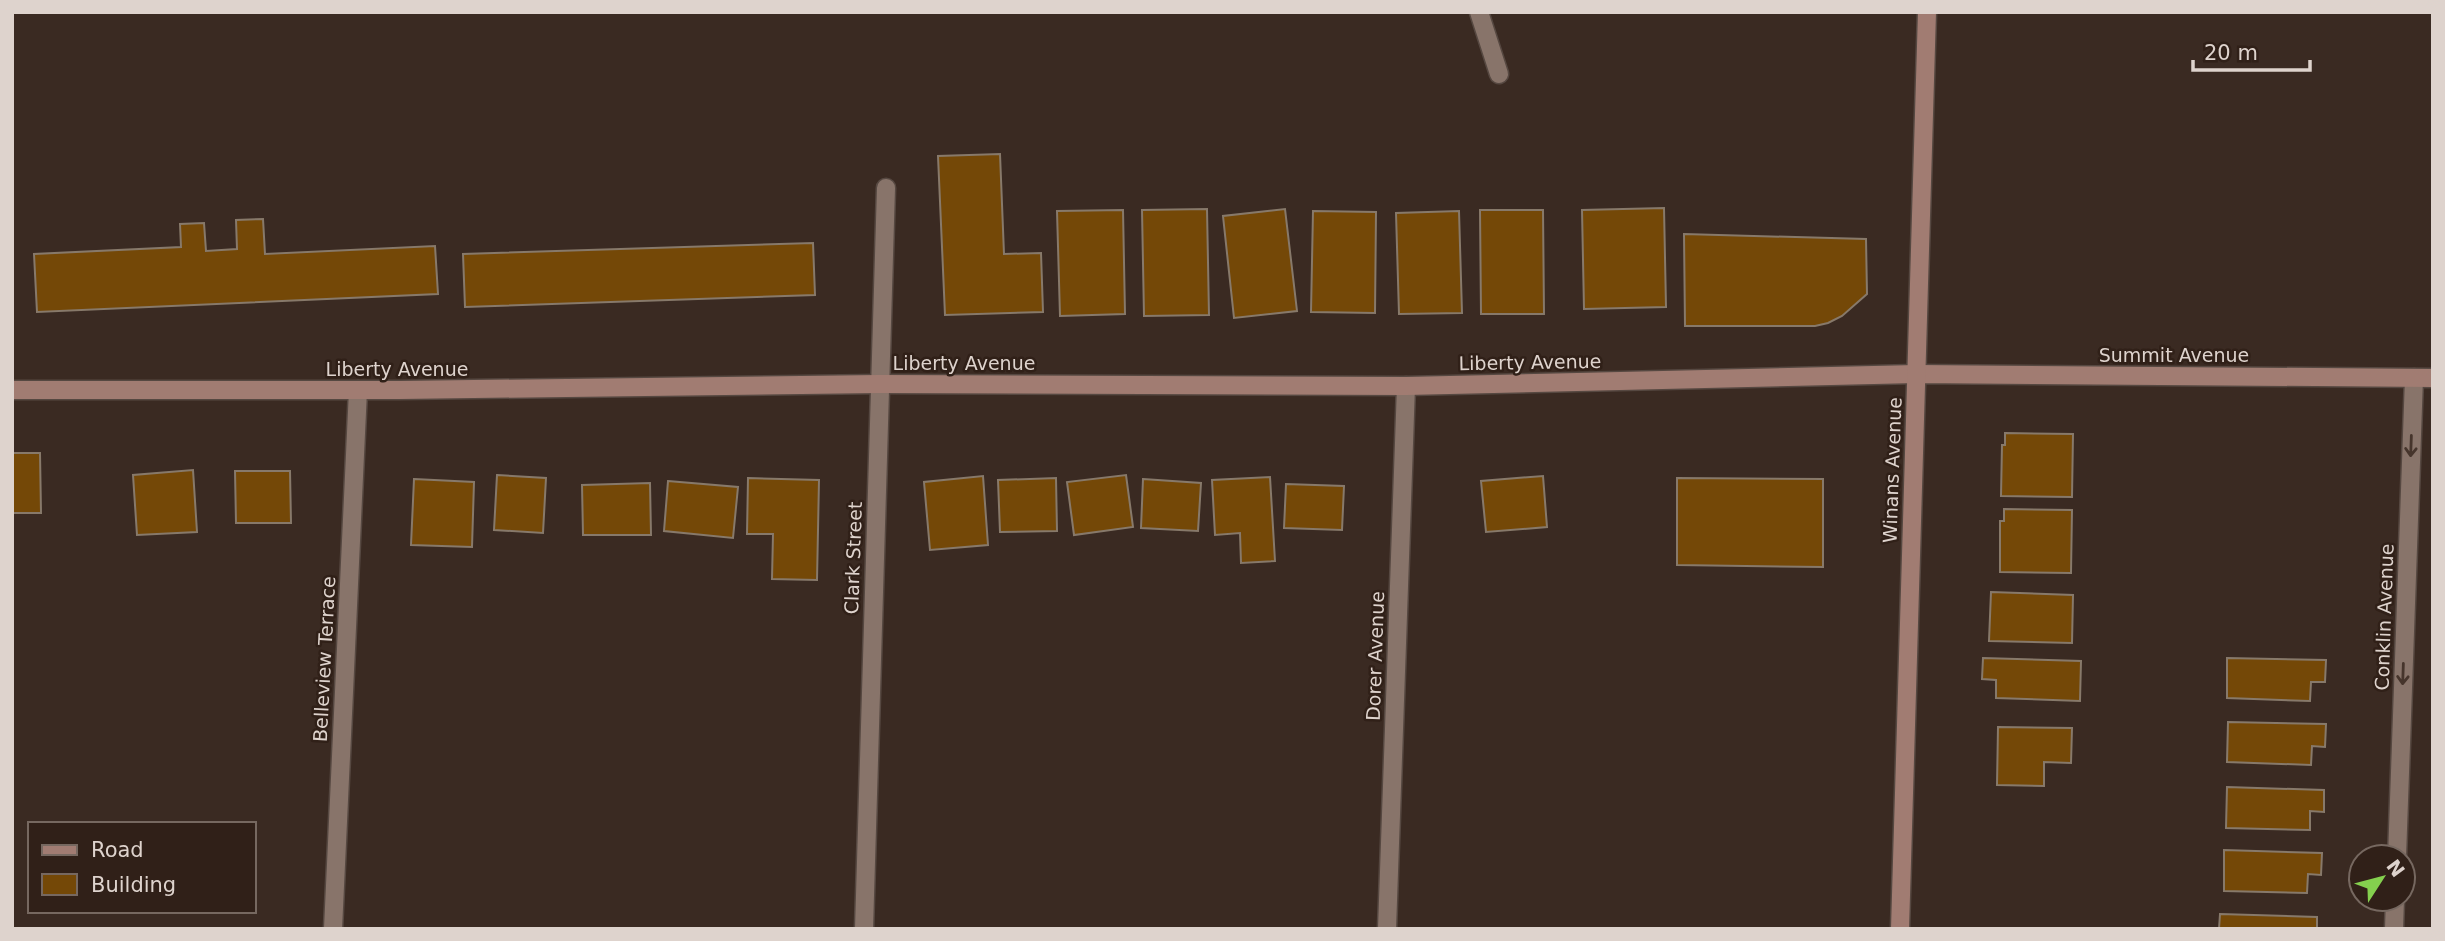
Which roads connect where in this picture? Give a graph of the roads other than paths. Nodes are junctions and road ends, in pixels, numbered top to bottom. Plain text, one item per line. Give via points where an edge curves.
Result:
1 (1479, 12) edge
2 (1927, 12) edge
3 (1499, 74) dead end
4 (886, 188) dead end
5 (1916, 374) junction
6 (2414, 378) junction
7 (2433, 378) edge
8 (879, 384) junction
9 (1406, 386) junction
10 (12, 390) edge
11 (358, 390) junction
12 (2397, 843) edge
13 (332, 929) edge
14 (864, 929) edge
15 (1387, 929) edge
16 (1900, 929) edge

1 - 3 street
2 - 5 street, Winans Avenue
4 - 8 street, Clark Street
5 - 6 street, Summit Avenue
5 - 9 street, Liberty Avenue
5 - 16 street, Winans Avenue
6 - 7 street, Summit Avenue
6 -> 12 street, Conklin Avenue
8 - 9 street, Liberty Avenue
8 - 11 street, Liberty Avenue
8 - 14 street, Clark Street
9 - 15 street, Dorer Avenue
10 - 11 street, Liberty Avenue
11 - 13 street, Belleview Terrace

